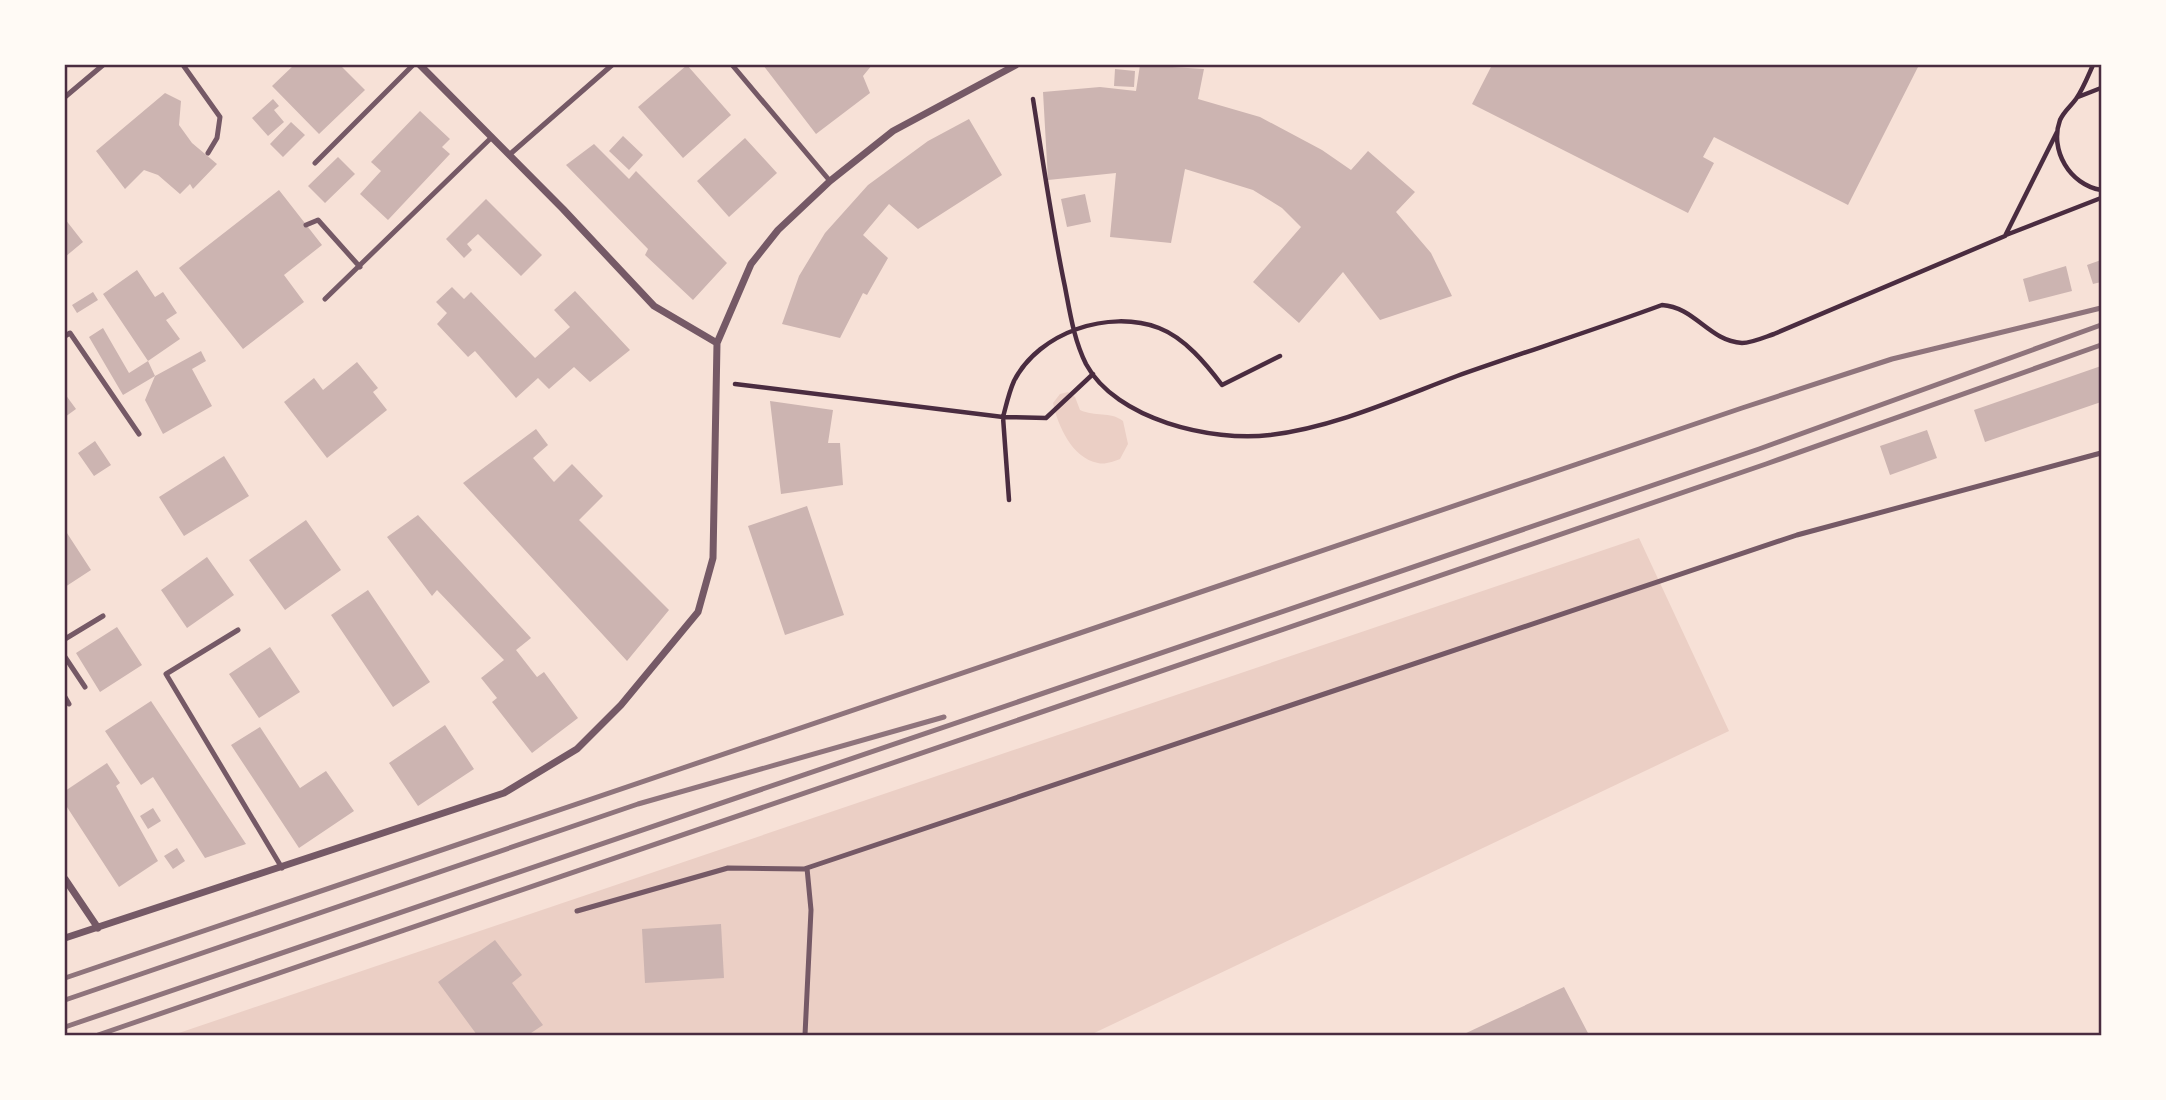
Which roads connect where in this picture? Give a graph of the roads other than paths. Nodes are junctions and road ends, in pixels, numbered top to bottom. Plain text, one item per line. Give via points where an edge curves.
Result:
1 (103, 65) edge
2 (183, 65) edge
3 (413, 65) edge
4 (420, 65) edge
5 (612, 65) edge
6 (1016, 65) edge
7 (733, 66) edge
8 (65, 97) edge
9 (492, 137) junction
10 (208, 153) dead end
11 (509, 155) junction
12 (315, 163) dead end
13 (830, 181) junction
14 (306, 225) dead end
15 (360, 267) junction
16 (325, 299) dead end
17 (65, 336) edge
18 (717, 343) junction
19 (139, 434) dead end
20 (2101, 453) edge
21 (103, 615) dead end
22 (238, 630) dead end
23 (65, 639) edge
24 (65, 657) edge
25 (85, 687) dead end
26 (65, 697) edge
27 (69, 705) dead end
28 (282, 867) junction
29 (807, 868) junction
30 (65, 879) edge
31 (577, 911) dead end
32 (98, 928) junction
33 (65, 939) edge
34 (805, 1035) edge

1 - 8 lane
2 - 10 lane via 220,117 217,138
3 - 12 lane
4 - 9 street
5 - 11 lane
6 - 13 street via 893,131
7 - 13 lane
9 - 11 street
9 - 15 lane
11 - 18 street via 654,306
13 - 18 street via 778,230 751,264
14 - 15 lane via 318,220
15 - 16 lane
17 - 19 lane via 70,333
18 - 28 street via 713,558 698,612 621,705 577,749 504,793
20 - 29 lane via 1797,535
21 - 23 lane
22 - 28 lane via 166,674
24 - 25 lane
26 - 27 lane
28 - 32 street
29 - 31 lane via 728,868
29 - 34 lane via 811,911
30 - 32 street
32 - 33 street

